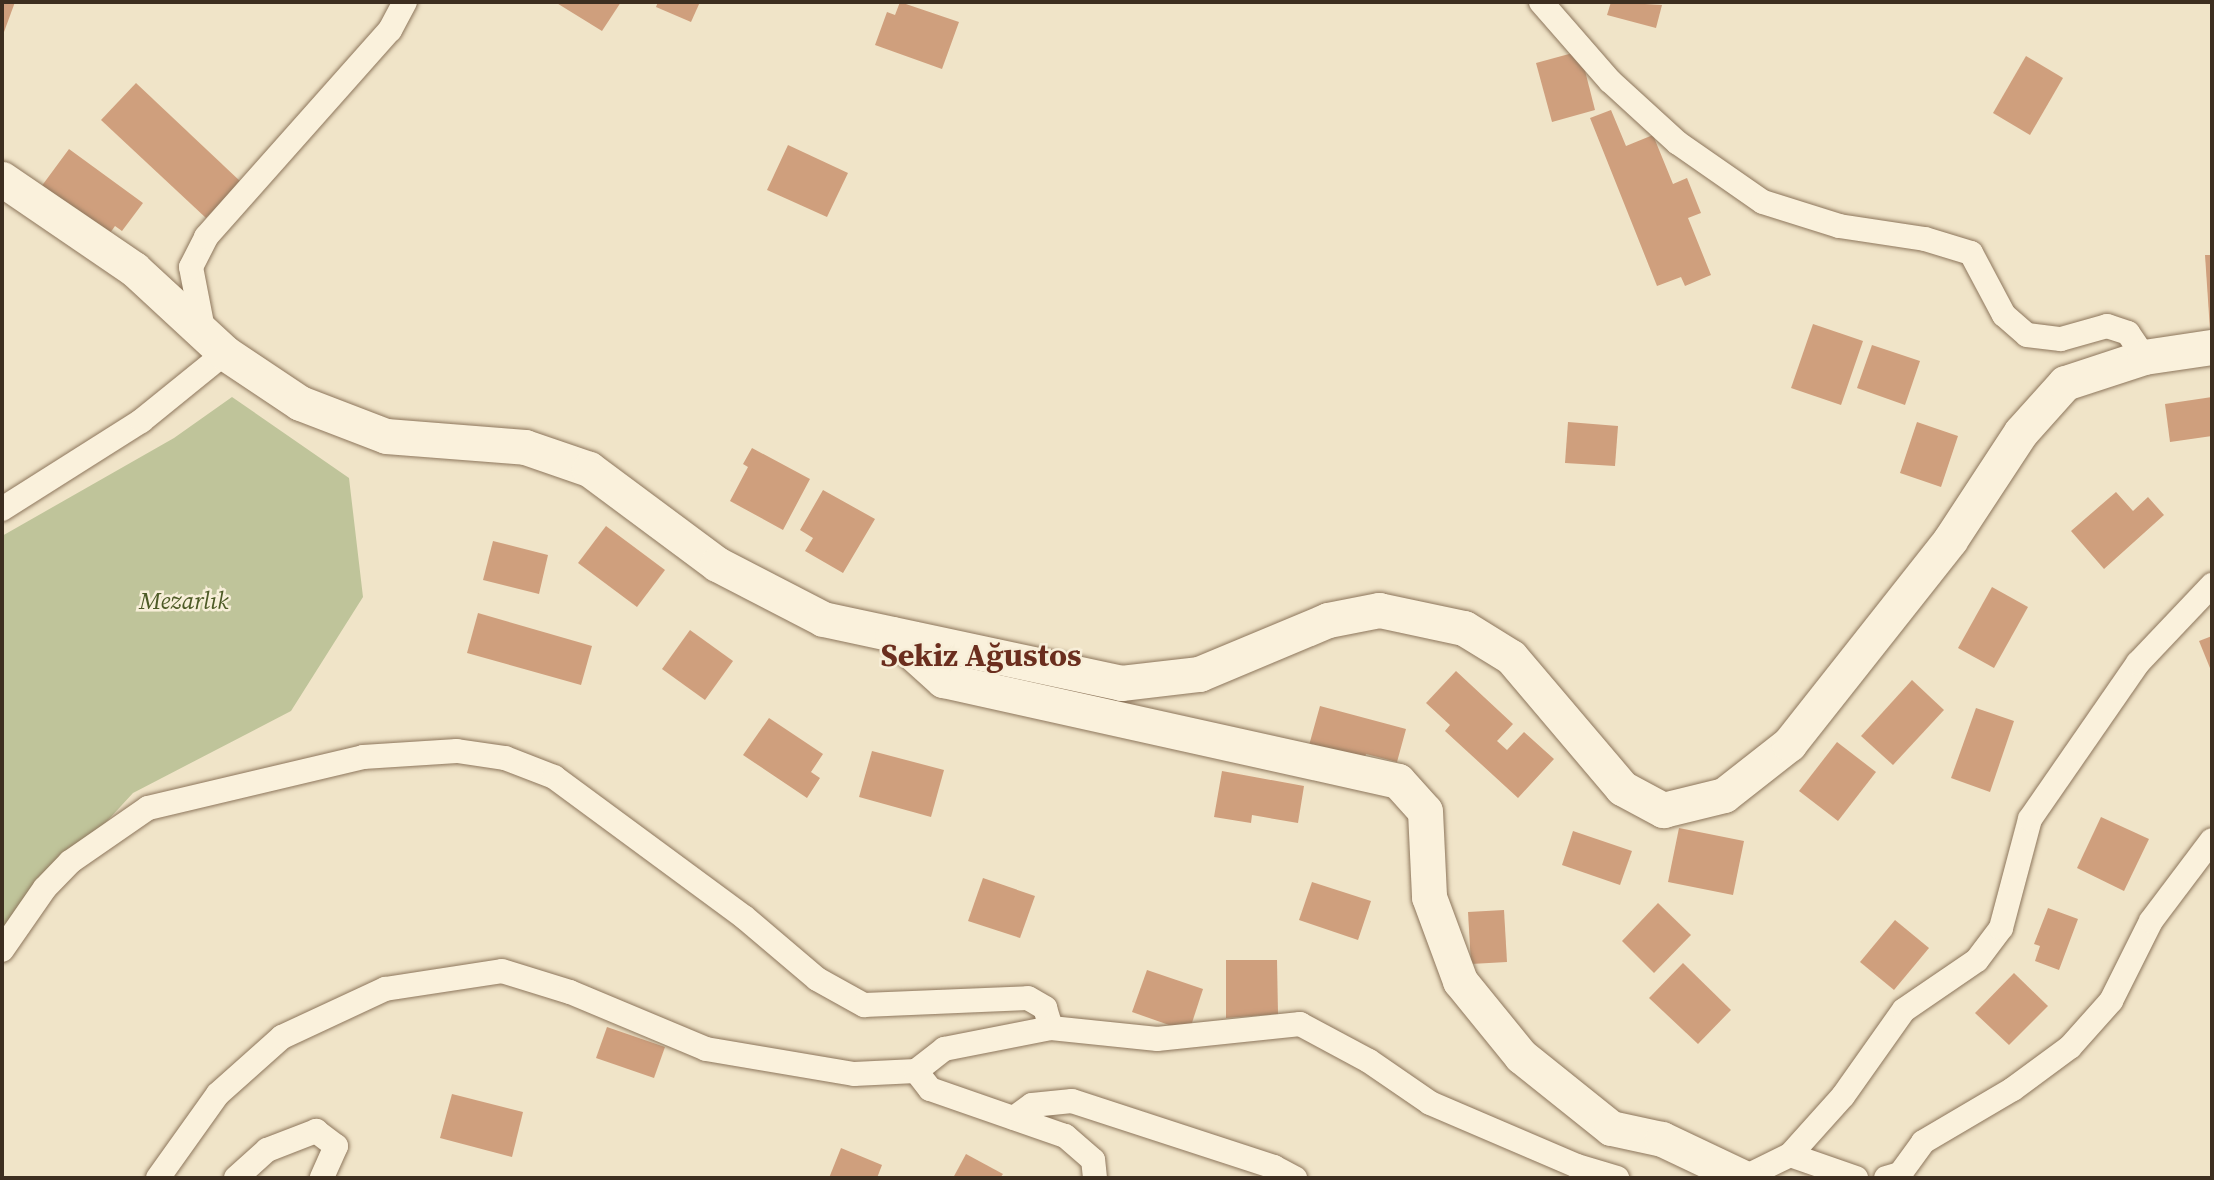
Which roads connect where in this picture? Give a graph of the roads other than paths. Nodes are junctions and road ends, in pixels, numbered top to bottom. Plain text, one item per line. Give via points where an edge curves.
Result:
1 (405, 2) edge
2 (1541, 2) edge
3 (2, 179) edge
4 (214, 344) junction
5 (2212, 347) edge
6 (2144, 357) junction
7 (2, 509) edge
8 (2212, 585) edge
9 (892, 634) junction
10 (2212, 840) edge
11 (2, 950) edge
12 (1051, 1028) junction
13 (916, 1071) junction
14 (1014, 1118) junction
15 (1790, 1155) junction
16 (158, 1178) edge
17 (236, 1178) edge
18 (322, 1178) edge
19 (1095, 1178) edge
20 (1295, 1178) edge
21 (1617, 1178) edge
22 (1744, 1178) edge
23 (1856, 1178) edge
24 (1886, 1178) edge

1 - 4 street via 390,30 206,237 191,267
2 - 6 street via 1610,81 1678,143 1763,202 1839,226 1925,239 1971,253 2004,315 2027,335 2061,339 2107,326 2128,333
3 - 4 street via 134,269
4 - 7 street via 141,421
4 - 9 street via 300,403 386,436 524,447 589,469 716,564 823,619
5 - 6 street
6 - 9 street via 2065,383 2021,432 1950,540 1789,744 1724,795 1663,810 1622,788 1511,657 1464,628 1379,610 1328,620 1199,674 1121,683
8 - 15 street via 2138,663 2030,819 2001,928 1977,960 1904,1010 1843,1096
9 - 22 street via 943,680 1398,781 1425,811 1429,897 1460,981 1521,1056 1611,1128 1662,1139
10 - 24 street via 2151,921 2111,1001 2070,1047 2013,1089 1923,1142 1900,1174
11 - 12 street via 45,888 70,862 148,808 363,757 457,751 505,758 554,777 744,916 817,979 864,1005 1028,998 1045,1008
12 - 13 street via 944,1049
12 - 21 street via 1157,1039 1300,1024 1369,1061 1430,1103 1577,1166
13 - 14 street via 930,1088
13 - 16 street via 854,1074 706,1049 570,992 502,971 385,989 282,1037 218,1094
14 - 19 street via 1065,1136 1093,1160
14 - 20 street via 1032,1105 1072,1101 1274,1167
15 - 22 street
15 - 23 street
17 - 18 street via 267,1150 316,1131 337,1146

